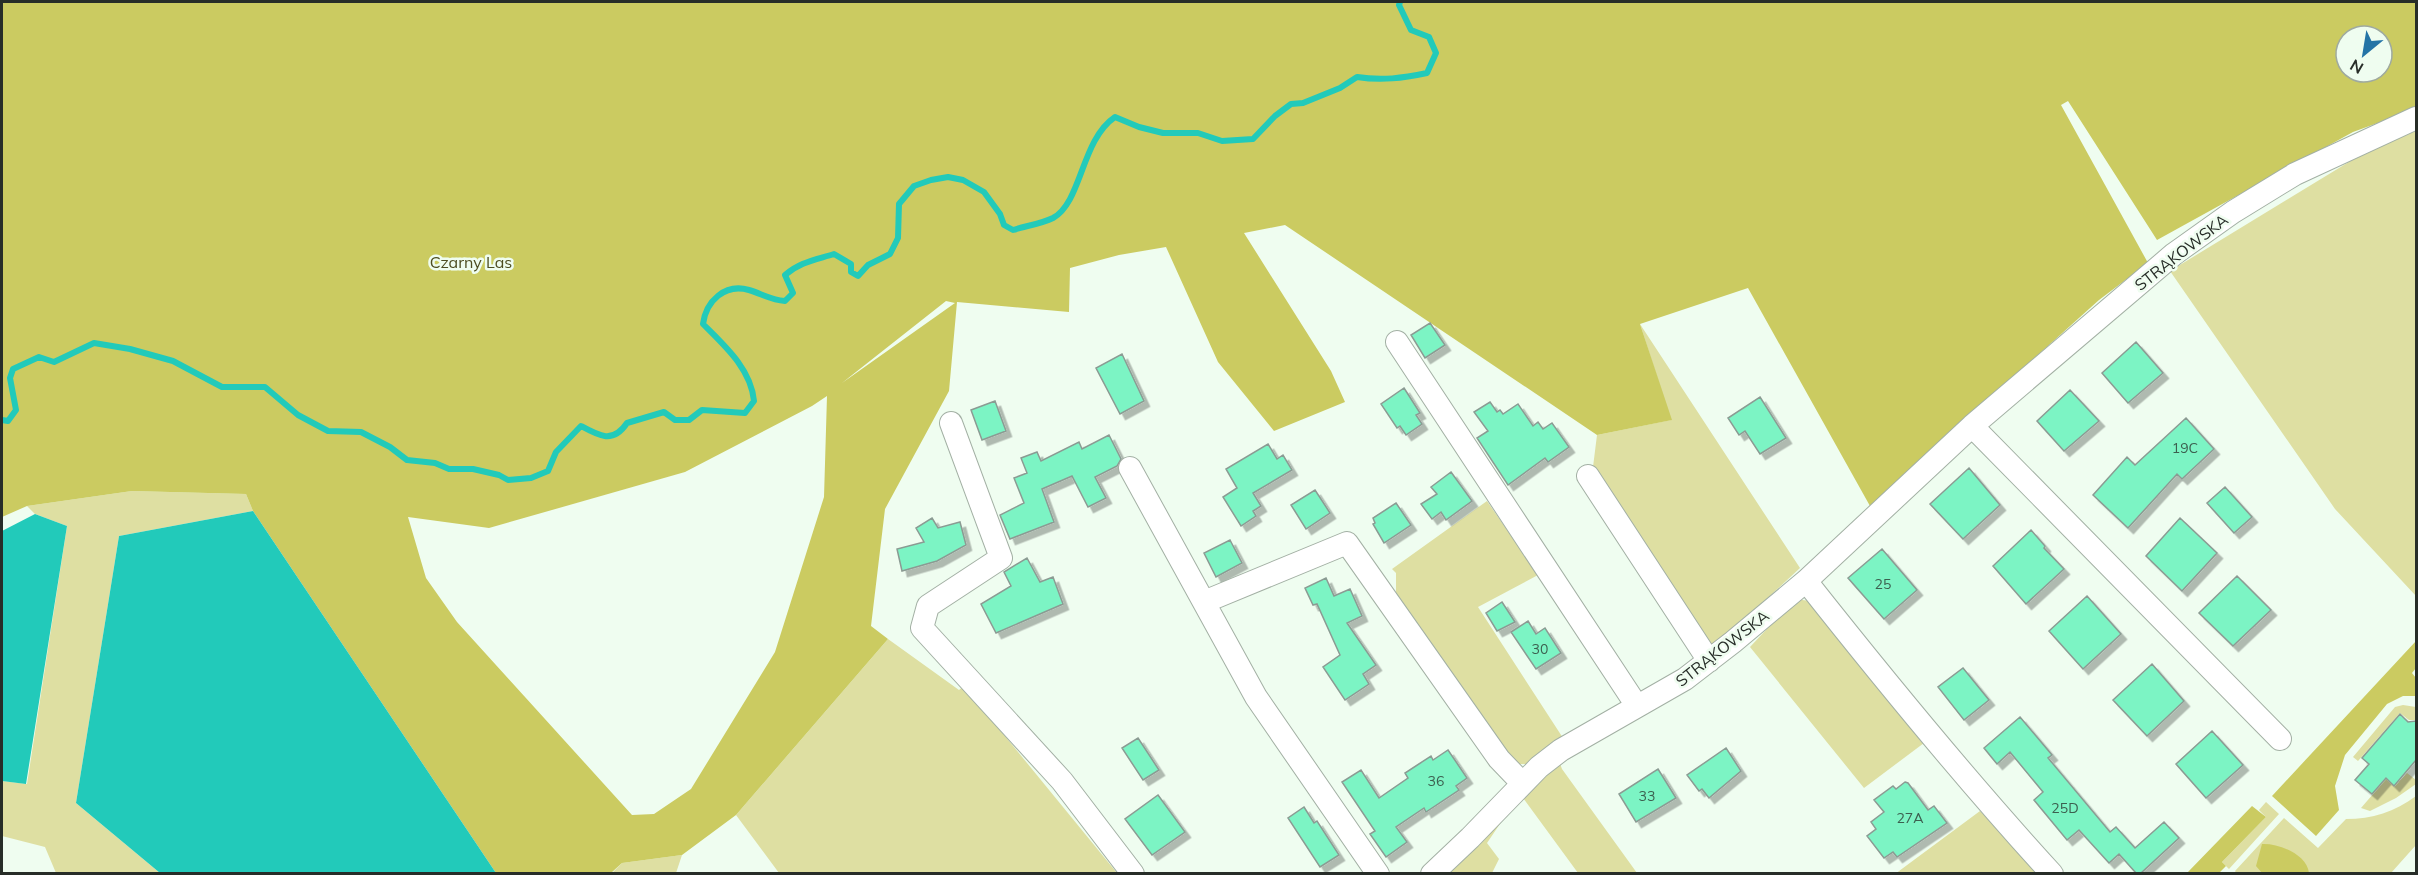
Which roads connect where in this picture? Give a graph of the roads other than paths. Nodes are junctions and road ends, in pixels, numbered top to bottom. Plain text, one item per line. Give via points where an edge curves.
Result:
1 (2416, 118) edge
2 (1397, 342) dead end
3 (951, 423) dead end
4 (1972, 426) junction
5 (1131, 468) dead end
6 (1588, 476) dead end
7 (1806, 581) junction
8 (1204, 602) junction
9 (1708, 661) junction
10 (1637, 706) junction
11 (2280, 739) dead end
12 (1522, 783) junction
13 (1133, 873) edge
14 (1378, 873) edge
15 (1432, 873) edge
16 (2052, 873) edge

1 - 4 street, STRĄKOWSKA via 2295,174 2233,212 2174,254
2 - 10 street
3 - 13 street via 1001,558 928,606 922,628 1062,781
4 - 7 street, STRĄKOWSKA
4 - 11 street
5 - 8 street
6 - 9 street
7 - 9 street, STRĄKOWSKA
7 - 16 street via 1998,815
8 - 12 street via 1347,543 1499,759
8 - 14 street via 1256,697
9 - 10 street, STRĄKOWSKA
10 - 12 street, STRĄKOWSKA via 1561,750
12 - 15 street, STRĄKOWSKA

